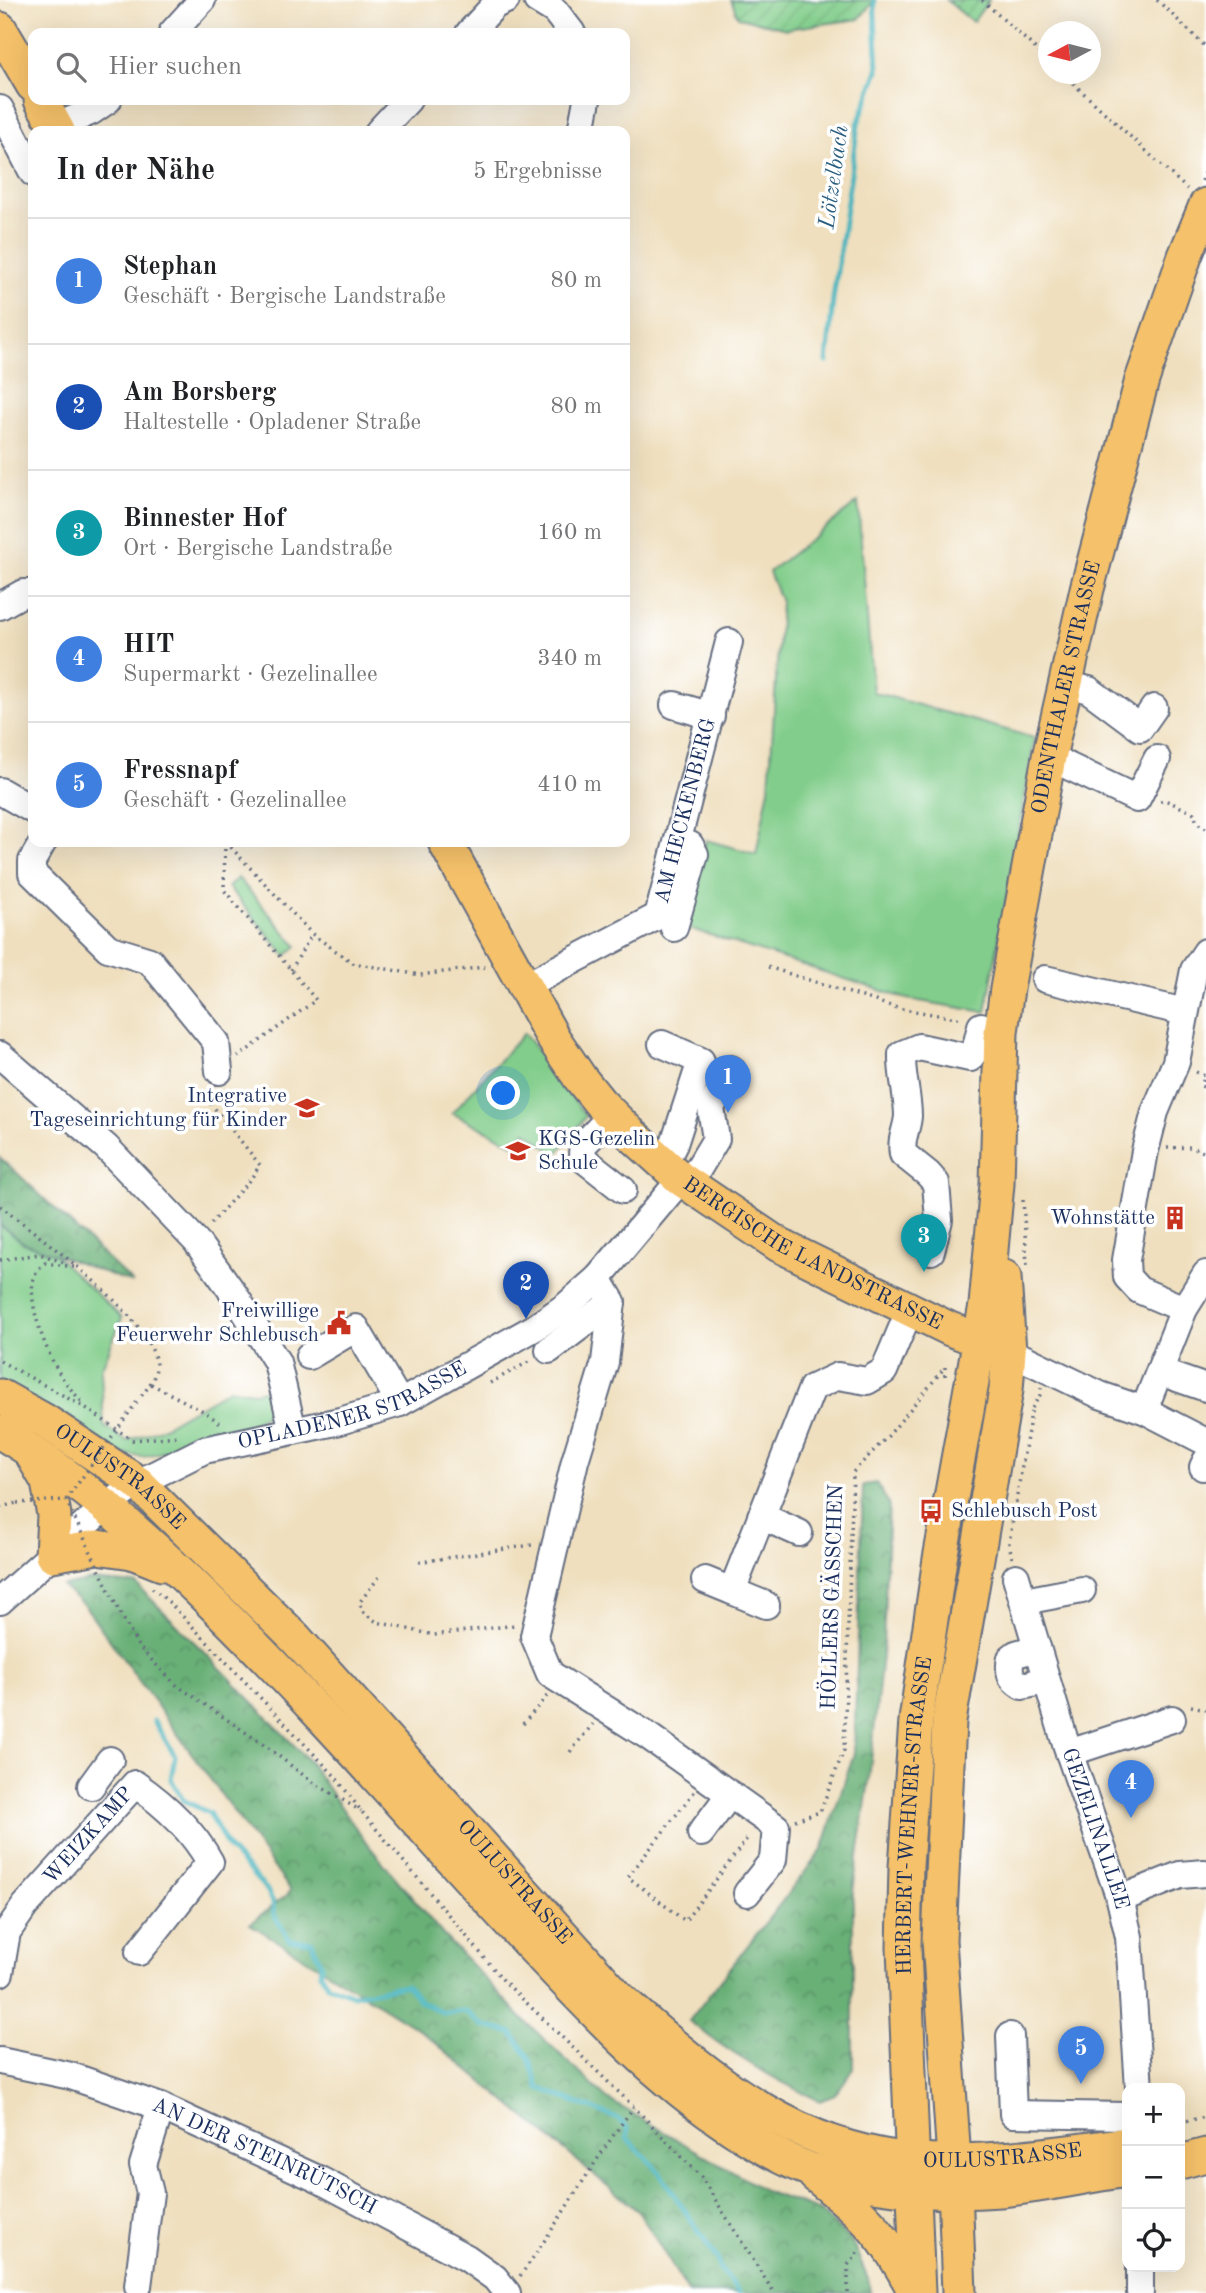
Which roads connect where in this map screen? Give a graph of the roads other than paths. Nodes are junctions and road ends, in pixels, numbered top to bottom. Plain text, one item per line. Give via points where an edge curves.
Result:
1 (202, 0) edge
2 (506, 0) edge
3 (537, 0) edge
4 (177, 28) edge
5 (474, 28) edge
6 (568, 28) edge
7 (0, 29) edge
8 (28, 77) edge
9 (44, 105) edge
10 (101, 105) edge
11 (403, 105) edge
12 (586, 105) edge
13 (0, 108) edge
14 (384, 126) edge
15 (582, 126) edge
16 (28, 163) edge
17 (1201, 201) edge
18 (28, 593) edge
19 (0, 606) edge
20 (729, 642) dead end
21 (1065, 684) junction
22 (674, 705) dead end
23 (1154, 708) dead end
24 (711, 716) junction
25 (1049, 757) junction
26 (1157, 759) dead end
27 (0, 791) edge
28 (28, 807) edge
29 (678, 841) junction
30 (40, 847) edge
31 (448, 847) edge
32 (674, 928) dead end
33 (1206, 953) edge
34 (518, 975) junction
35 (1045, 979) dead end
36 (1185, 1012) junction
37 (1001, 1032) junction
38 (662, 1044) dead end
39 (0, 1055) edge
40 (731, 1069) dead end
41 (219, 1071) road end
42 (612, 1115) junction
43 (678, 1176) junction
44 (623, 1190) dead end
45 (1010, 1190) junction
46 (931, 1251) dead end
47 (990, 1254) junction
48 (1206, 1274) edge
49 (598, 1278) junction
50 (612, 1302) junction
51 (1184, 1309) junction
52 (917, 1312) junction
53 (995, 1347) junction
54 (549, 1350) road end
55 (309, 1356) dead end
56 (1160, 1371) junction
57 (1206, 1388) edge
58 (0, 1396) edge
59 (400, 1403) junction
60 (967, 1408) junction
61 (1144, 1410) junction
62 (293, 1431) junction
63 (0, 1432) edge
64 (28, 1448) junction
65 (1205, 1457) edge
66 (138, 1483) junction
67 (106, 1506) junction
68 (761, 1516) junction
69 (799, 1533) dead end
70 (52, 1555) junction
71 (178, 1569) junction
72 (705, 1580) dead end
73 (1082, 1590) dead end
74 (732, 1591) junction
75 (0, 1601) edge
76 (766, 1605) dead end
77 (1172, 1719) dead end
78 (1069, 1753) junction
79 (110, 1760) dead end
80 (91, 1786) dead end
81 (730, 1794) junction
82 (701, 1833) dead end
83 (1205, 1873) edge
84 (747, 1894) dead end
85 (1120, 1899) junction
86 (3, 1931) edge
87 (139, 1952) dead end
88 (0, 1973) edge
89 (1010, 2036) dead end
90 (0, 2061) edge
91 (1139, 2083) edge
92 (161, 2107) junction
93 (1122, 2116) edge
94 (1206, 2136) edge
95 (1185, 2138) edge
96 (1122, 2145) edge
97 (1206, 2155) edge
98 (1185, 2161) edge
99 (808, 2169) junction
100 (1122, 2171) edge
101 (913, 2175) junction
102 (954, 2176) junction
103 (1140, 2272) edge
104 (138, 2286) dead end
105 (511, 2288) edge
106 (917, 2293) edge
107 (958, 2293) edge
108 (1140, 2293) edge

1 - 4 street
2 - 5 street
3 - 6 street via 555,11
7 - 8 main road
9 - 10 street via 92,111
9 - 13 street
11 - 14 street
12 - 15 street
13 - 16 street
17 - 21 main road, ODENTHALER STRASSE via 1142,380
18 - 19 street
20 - 24 street, AM HECKENBERG
21 - 23 street via 1089,690 1139,728
21 - 25 main road, ODENTHALER STRASSE
22 - 24 street
24 - 29 street, AM HECKENBERG
25 - 26 street via 1137,799
25 - 37 main road, ODENTHALER STRASSE
27 - 28 street
29 - 32 street via 690,845 695,854
29 - 34 street, AM HECKENBERG via 658,916
30 - 41 street via 32,860 32,873 108,948 150,961 216,1042
31 - 34 main road, BERGISCHE LANDSTRASSE
33 - 36 street via 1194,970
34 - 42 main road, BERGISCHE LANDSTRASSE via 553,1038
35 - 36 street
36 - 51 street via 1177,1062 1147,1146 1126,1260 1127,1278 1139,1290
37 - 45 main road, ODENTHALER STRASSE
37 - 46 street via 981,1026 970,1058 919,1046 902,1054 908,1117 901,1142 903,1154 936,1183 939,1220
38 - 43 street via 701,1061 674,1144
39 - 62 street via 106,1147 196,1241 277,1362
40 - 43 street via 711,1108 716,1139
42 - 43 main road, BERGISCHE LANDSTRASSE
42 - 44 street via 583,1145 582,1154
43 - 49 street, OPLADENER STRASSE
43 - 52 main road, BERGISCHE LANDSTRASSE via 779,1245
45 - 47 main road, ODENTHALER STRASSE
45 - 53 main road, ODENTHALER STRASSE
47 - 52 main road via 963,1302 944,1313
47 - 53 main road, ODENTHALER STRASSE via 986,1305
48 - 51 street
49 - 50 street
49 - 59 street, OPLADENER STRASSE via 534,1328
50 - 54 street
50 - 81 street via 605,1362 575,1461 534,1636 550,1674
51 - 56 street
52 - 53 main road, BERGISCHE LANDSTRASSE
52 - 60 main road via 947,1345 961,1374
52 - 68 street via 884,1371 867,1381 838,1376 812,1388
53 - 60 main road, HERBERT-WEHNER-STRASSE
53 - 61 street, BERGISCHE LANDSTRASSE
53 - 102 main road, HERBERT-WEHNER-STRASSE via 1002,1415 949,1721 939,1940
55 - 59 street via 356,1328
56 - 57 street
56 - 61 street
58 - 66 main road, OULUSTRASSE
59 - 62 street, OPLADENER STRASSE
60 - 101 main road, HERBERT-WEHNER-STRASSE via 916,1720 909,1814 904,1948
61 - 65 street, BERGISCHE LANDSTRASSE
62 - 66 street, OPLADENER STRASSE via 204,1450
63 - 64 main road, OULUSTRASSE
64 - 67 main road, OULUSTRASSE
64 - 70 main road via 48,1482 54,1515
66 - 67 street, OPLADENER STRASSE
66 - 101 main road, OULUSTRASSE via 296,1639 618,1997 670,2044 760,2108 809,2134 885,2157
67 - 70 street, OPLADENER STRASSE
67 - 71 main road, OULUSTRASSE
68 - 69 street
68 - 74 street
70 - 71 main road via 97,1547 132,1552
70 - 75 street, OPLADENER STRASSE
71 - 99 main road, OULUSTRASSE via 298,1688 461,1870 648,2064 723,2123
72 - 74 street
73 - 78 street, GEZELINALLEE via 1020,1589
74 - 76 street
77 - 78 street
78 - 85 street, GEZELINALLEE
79 - 80 street
81 - 82 street
81 - 84 street via 770,1822 773,1860
83 - 85 street via 1180,1875
85 - 91 street, GEZELINALLEE via 1130,1942
86 - 87 street, WEIZKAMP via 135,1784 156,1798 202,1847 210,1862
86 - 88 street, WEIZKAMP
89 - 93 street via 1013,2114
90 - 92 street, AN DER STEINRÜTSCH via 71,2076
92 - 104 street via 144,2165 150,2193
92 - 105 street, AN DER STEINRÜTSCH via 320,2180 467,2258
94 - 95 main road
96 - 102 main road, OULUSTRASSE via 1038,2155
97 - 98 main road
99 - 101 main road, OULUSTRASSE via 887,2187
99 - 106 main road via 879,2232
100 - 102 main road, OULUSTRASSE via 1001,2190
101 - 102 main road, OULUSTRASSE
101 - 106 main road, HERBERT-WEHNER-STRASSE
102 - 107 main road, HERBERT-WEHNER-STRASSE
103 - 108 street

